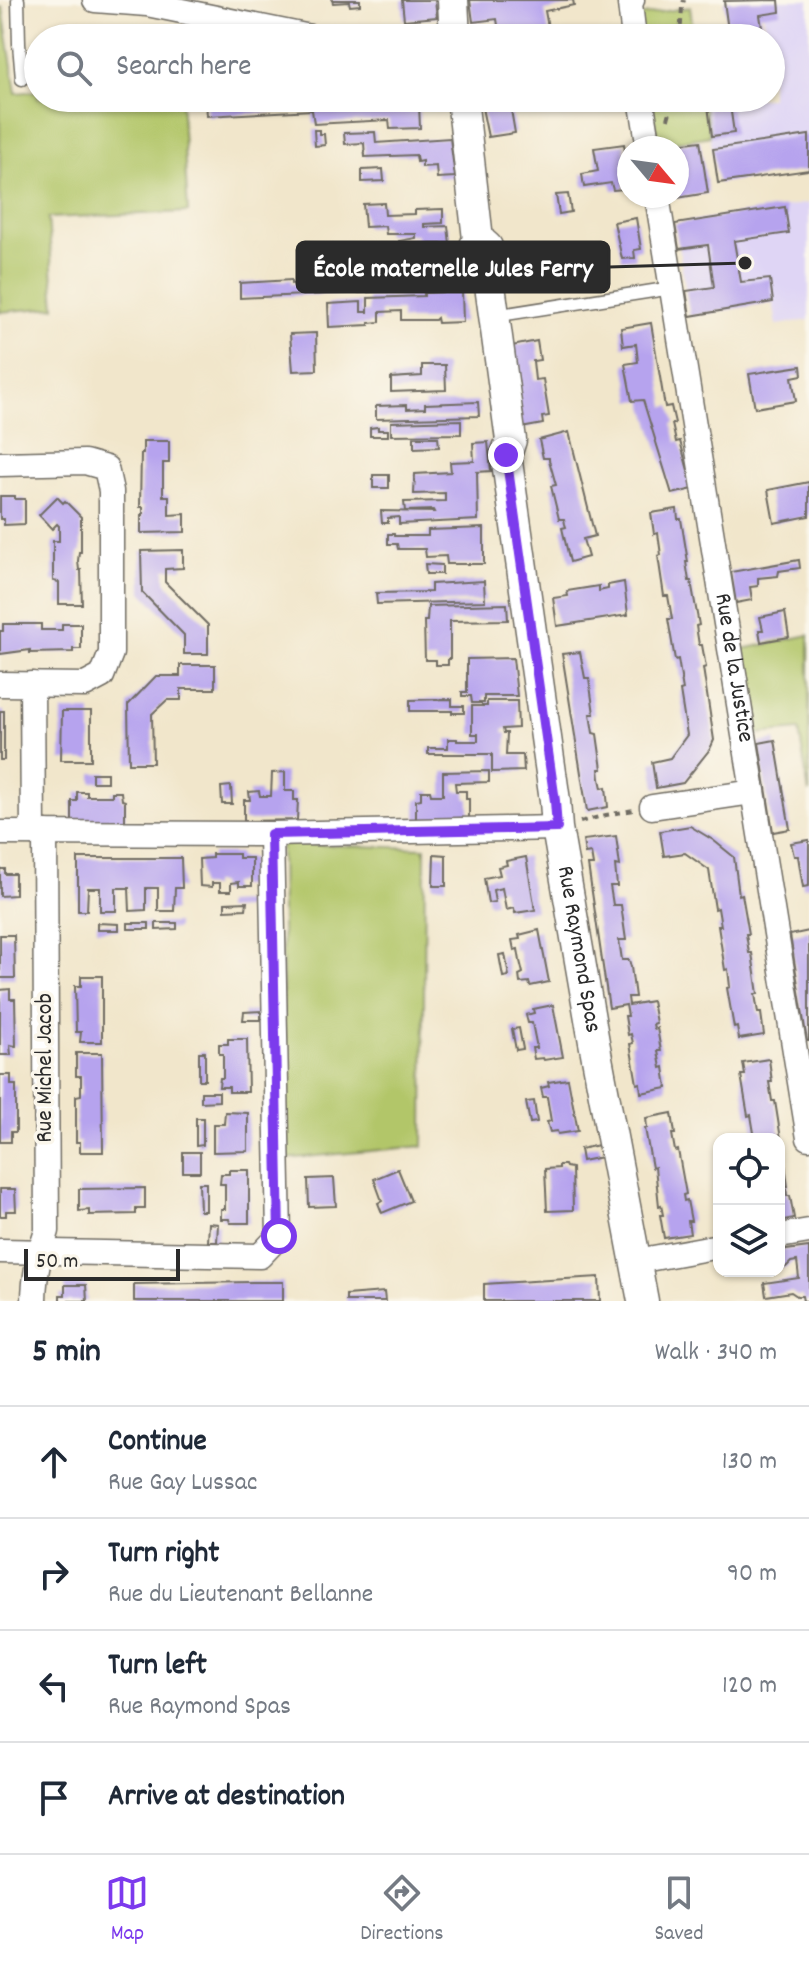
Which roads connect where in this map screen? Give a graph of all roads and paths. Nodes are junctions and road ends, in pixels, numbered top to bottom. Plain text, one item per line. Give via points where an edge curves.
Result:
1 (18, 0) edge
2 (95, 0) edge
3 (453, 0) edge
4 (632, 0) edge
5 (684, 0) edge
6 (248, 24) edge
7 (454, 24) edge
8 (632, 24) edge
9 (681, 24) edge
10 (22, 79) dead end
11 (464, 112) edge
12 (643, 112) edge
13 (647, 136) edge
14 (659, 208) edge
15 (672, 288) junction
16 (488, 317) junction
17 (0, 464) edge
18 (0, 684) edge
19 (32, 684) junction
20 (753, 792) junction
21 (652, 807) joint
22 (557, 828) junction
23 (0, 833) edge
24 (39, 833) junction
25 (271, 834) junction
26 (809, 1138) edge
27 (809, 1231) edge
28 (785, 1235) edge
29 (713, 1247) edge
30 (0, 1251) edge
31 (40, 1252) junction
32 (637, 1261) junction
33 (34, 1301) edge
34 (643, 1301) edge

1 - 10 lane
2 - 6 street via 147,4
3 - 7 street
4 - 8 street
5 - 9 path
11 - 16 street, Rue Raymond Spas via 478,239 472,253
12 - 13 street
14 - 15 street, Rue de la Justice
15 - 16 lane
15 - 20 street, Rue de la Justice
16 - 22 street, Rue Raymond Spas via 498,443 506,455
17 - 19 street via 85,462 106,468 111,491 111,653 102,676 85,685
18 - 19 street
19 - 24 street, Rue Michel Jacob
20 - 21 street
20 - 26 street, Rue de la Justice
21 - 22 path
22 - 25 street
22 - 32 street, Rue Raymond Spas
23 - 24 street
24 - 25 street
24 - 31 street, Rue Michel Jacob via 47,1231
25 - 31 street via 279,1236 260,1256
27 - 28 street
29 - 32 street
30 - 31 street
31 - 33 street, Rue Michel Jacob
32 - 34 street, Rue Raymond Spas

